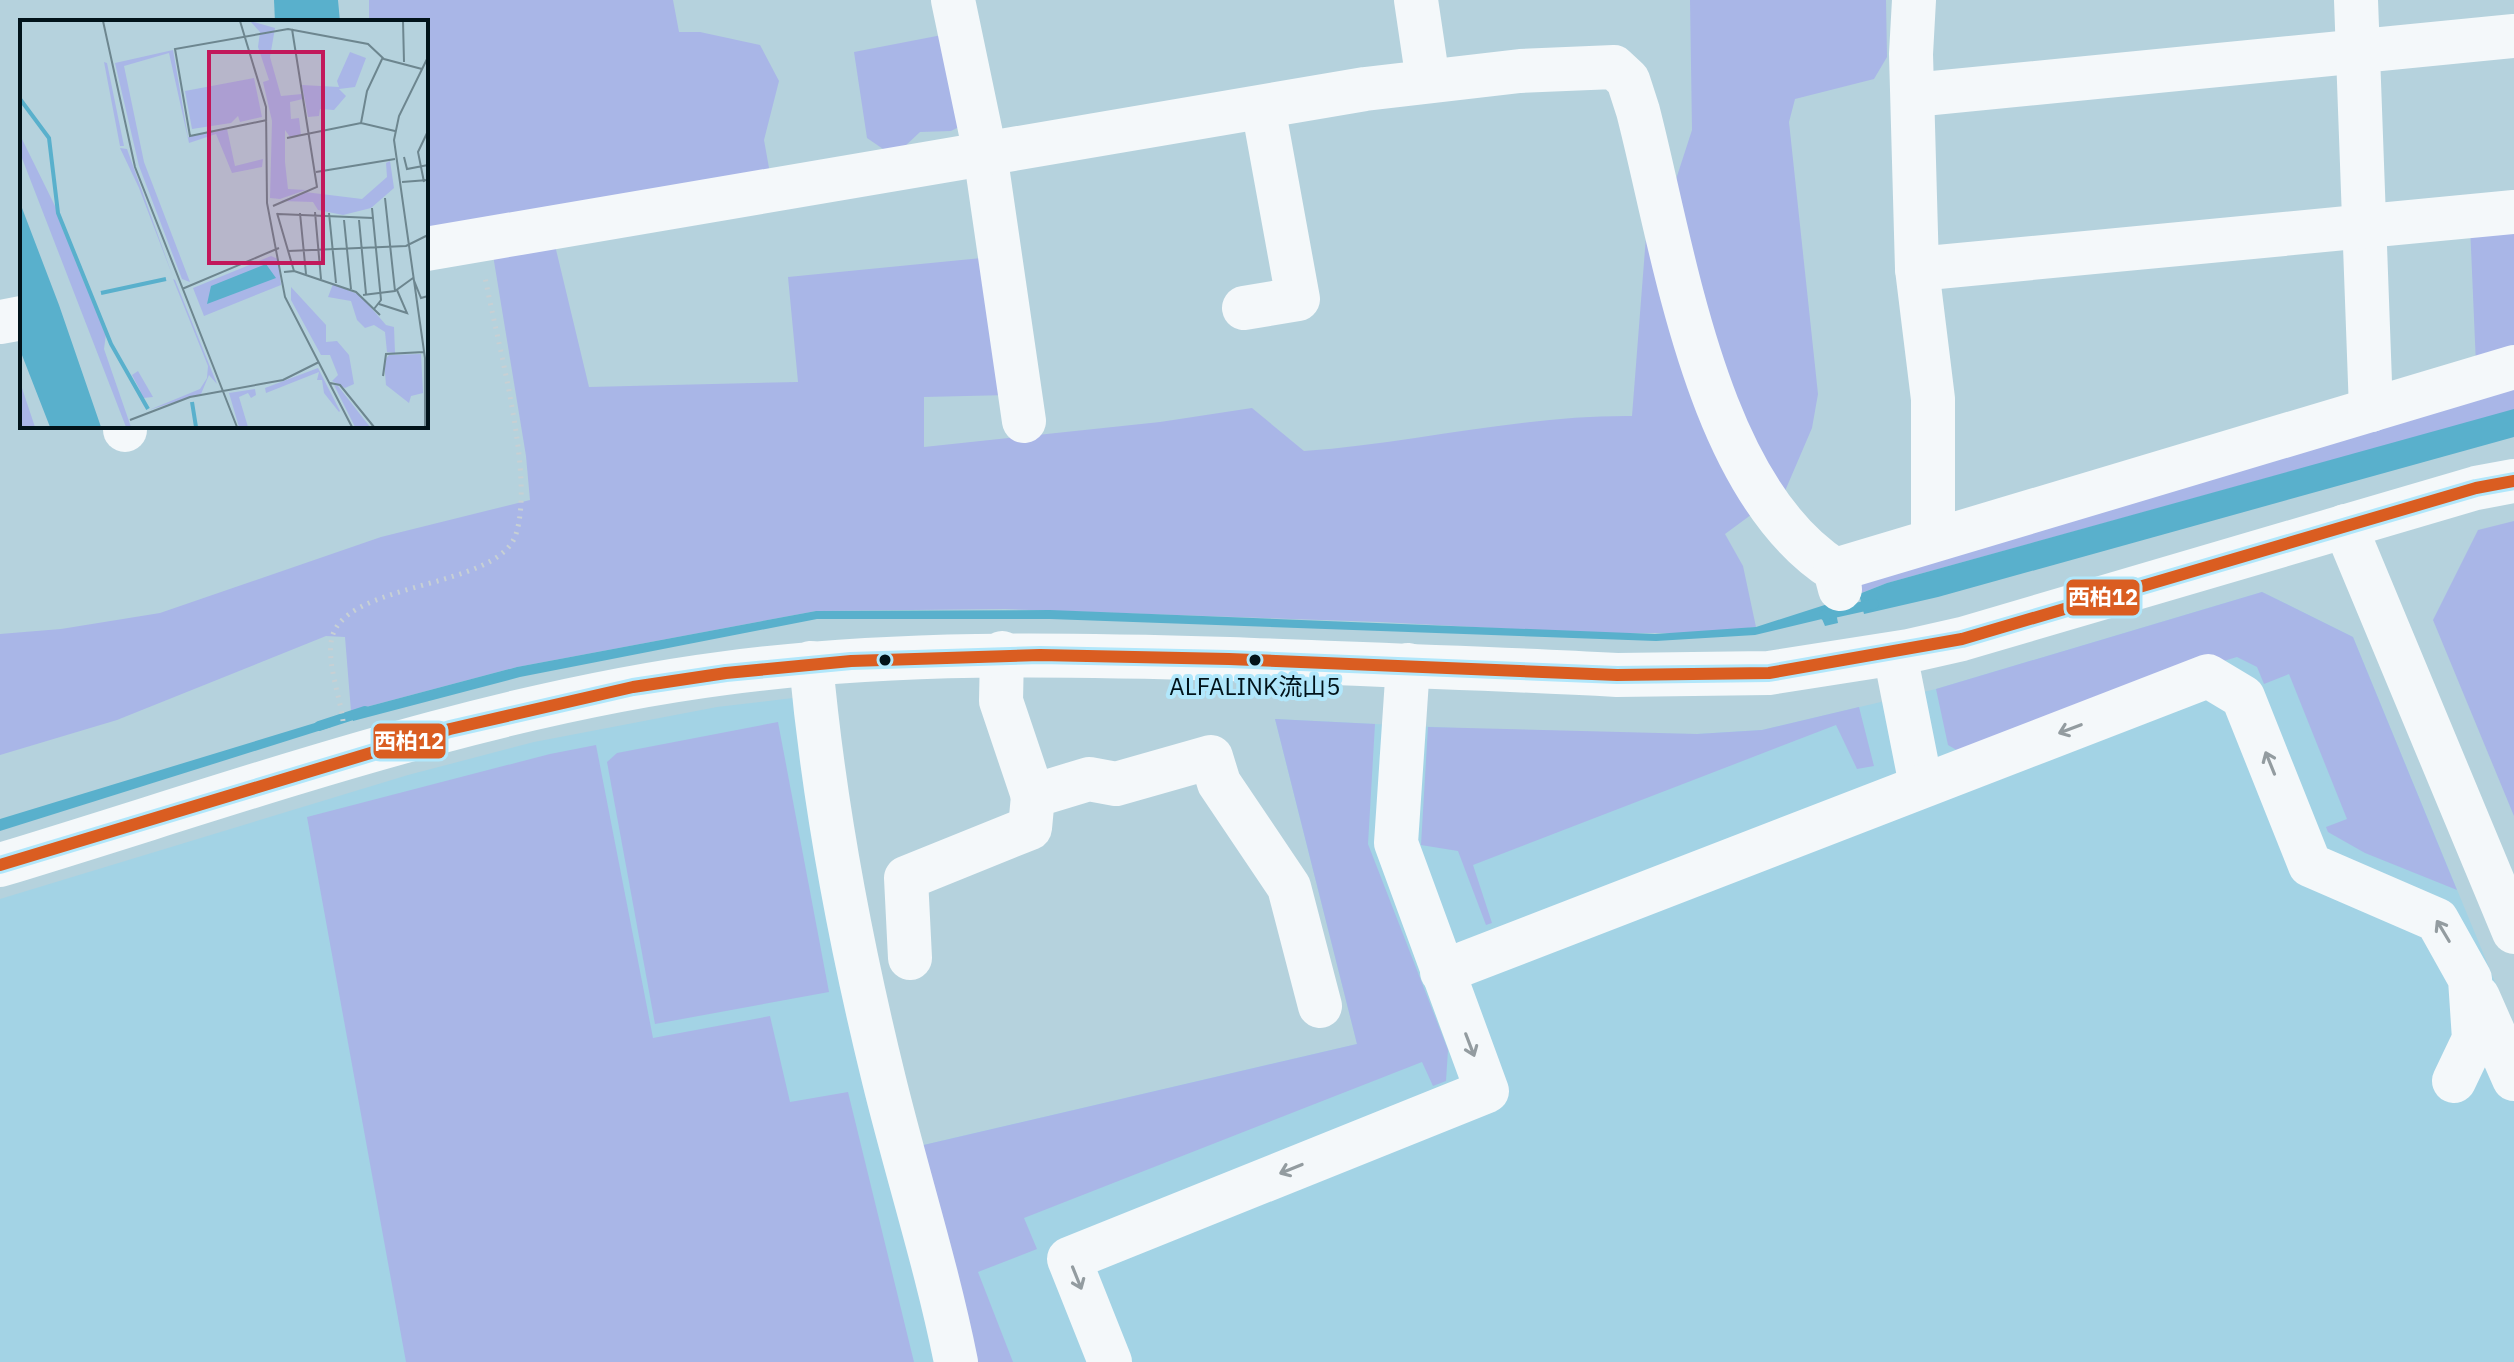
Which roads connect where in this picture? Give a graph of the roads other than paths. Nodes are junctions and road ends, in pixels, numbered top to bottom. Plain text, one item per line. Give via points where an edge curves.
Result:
1 (953, 0) edge
2 (1416, 0) edge
3 (1914, 0) edge
4 (2356, 0) edge
5 (2514, 36) edge
6 (2358, 51) junction
7 (1428, 81) junction
8 (1913, 95) junction
9 (1263, 107) junction
10 (985, 153) junction
11 (2514, 212) edge
12 (2362, 226) junction
13 (428, 249) edge
14 (1917, 269) junction
15 (1244, 308) dead end
16 (20, 318) edge
17 (0, 322) edge
18 (2514, 367) edge
19 (2371, 410) junction
20 (1024, 421) dead end
21 (2514, 481) edge
22 (2345, 526) junction
23 (1933, 539) junction
24 (1002, 653) junction
25 (1895, 654) junction
26 (811, 663) junction
27 (1408, 665) junction
28 (1921, 785) junction
29 (1033, 796) junction
30 (0, 865) edge
31 (2514, 932) edge
32 (910, 958) dead end
33 (1442, 972) junction
34 (2470, 979) junction
35 (1320, 1006) dead end
36 (2514, 1079) edge
37 (2454, 1081) dead end
38 (956, 1362) edge
39 (1110, 1362) edge

1 - 10 street
2 - 7 street
3 - 8 street
4 - 6 street
5 - 6 street
6 - 8 street
6 - 12 street
7 - 9 street
7 - 23 street via 1614,67 1628,80 1706,377 1730,437 1770,507 1838,580
8 - 14 street
9 - 10 street
9 - 15 street via 1298,299
10 - 13 street
10 - 20 street
11 - 12 street
12 - 14 street
12 - 19 street
14 - 23 street via 1933,399
16 - 17 street
18 - 19 street
19 - 23 street
21 - 22 street
22 - 25 street
22 - 31 street
24 - 26 street
24 - 27 street
24 - 29 street via 1001,701
25 - 27 street via 1802,670 1712,676
25 - 28 street
26 - 30 street via 658,683 511,713
26 - 38 street via 825,801 841,892
27 - 33 street via 1396,843
28 - 33 street
34 -> 28 street via 2437,920 2310,865 2243,697 2208,676
29 - 32 street via 1030,828 906,878
29 - 35 street via 1089,779 1116,784 1211,757 1219,783 1289,887
33 -> 39 street via 1487,1091 1069,1259
34 - 36 street
34 - 37 street via 2474,1039

